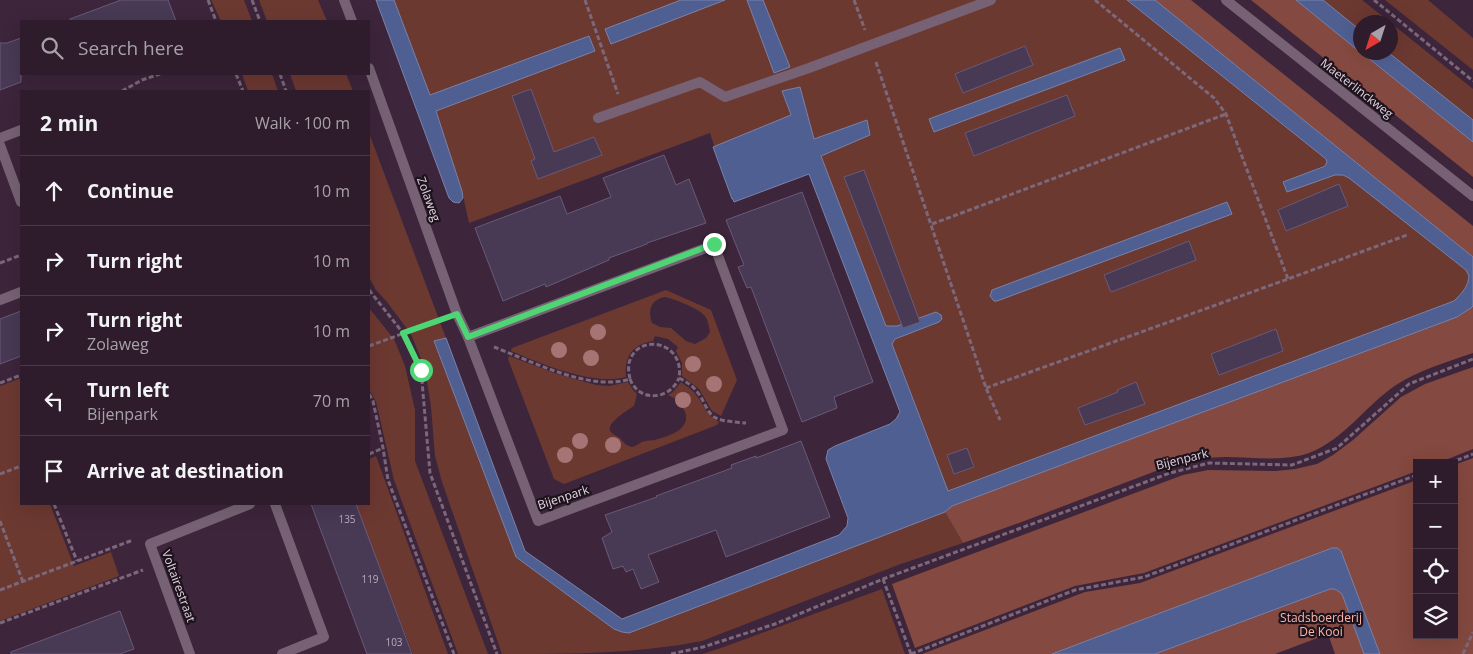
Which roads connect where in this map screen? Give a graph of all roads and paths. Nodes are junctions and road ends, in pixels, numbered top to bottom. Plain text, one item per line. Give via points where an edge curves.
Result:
1 (208, 0) edge
2 (252, 0) edge
3 (344, 0) edge
4 (584, 0) edge
5 (854, 0) edge
6 (990, 0) edge
7 (1095, 0) edge
8 (1226, 0) edge
9 (1374, 0) edge
10 (216, 20) edge
11 (260, 20) edge
12 (352, 20) edge
13 (870, 45) junction
14 (370, 71) edge
15 (157, 75) edge
16 (236, 75) edge
17 (280, 75) edge
18 (1473, 80) edge
19 (124, 90) edge
20 (243, 90) edge
21 (286, 90) edge
22 (624, 109) junction
23 (1226, 114) junction
24 (598, 118) dead end
25 (20, 130) edge
26 (0, 138) edge
27 (0, 146) edge
28 (1473, 196) edge
29 (20, 199) edge
30 (932, 224) junction
31 (1407, 235) dead end
32 (20, 255) edge
33 (0, 263) edge
34 (1288, 279) junction
35 (370, 291) edge
36 (20, 292) edge
37 (0, 300) edge
38 (457, 314) junction
39 (403, 333) junction
40 (468, 337) junction
41 (370, 346) edge
42 (1473, 359) edge
43 (20, 375) edge
44 (679, 378) junction
45 (630, 379) junction
46 (0, 383) edge
47 (986, 388) junction
48 (370, 396) edge
49 (1000, 420) dead end
50 (747, 424) dead end
51 (383, 448) junction
52 (370, 454) edge
53 (1473, 454) edge
54 (1458, 460) edge
55 (20, 466) edge
56 (0, 474) edge
57 (1413, 476) edge
58 (54, 505) edge
59 (248, 505) edge
60 (275, 505) edge
61 (0, 521) edge
62 (150, 544) junction
63 (77, 561) junction
64 (158, 564) junction
65 (883, 579) junction
66 (23, 582) junction
67 (0, 590) edge
68 (0, 623) edge
69 (1473, 632) edge
70 (190, 654) edge
71 (282, 654) edge
72 (454, 654) edge
73 (497, 654) edge
74 (671, 654) edge
75 (911, 654) edge
76 (1463, 654) edge

1 - 10 path
2 - 11 path
3 - 12 street
4 - 22 path
5 - 13 path
6 - 13 street
7 - 23 path via 1214,98
8 - 28 street, Maeterlinckweg
9 - 18 path
13 - 22 street via 725,97 700,82
13 - 30 path
14 - 38 street, Zolaweg
15 - 19 path
16 - 20 path
17 - 21 path
22 - 24 street
23 - 30 path
23 - 34 path
25 - 26 street
27 - 29 street
30 - 47 path
31 - 34 path
32 - 33 path
34 - 47 path
35 - 39 path
36 - 37 street
38 - 39 path
38 - 40 street, Zolaweg
39 - 41 path
39 - 73 path via 421,370 430,473
40 - 40 street, Bijenpark via 538,522 783,430 714,244
40 - 45 path via 534,364 584,379 612,383
42 - 65 path, Bijenpark via 1409,384 1337,448 1292,465 1209,463 1170,472
43 - 46 path
44 - 45 path via 675,386 662,396 642,393
44 - 45 path via 679,363 674,353 664,346 652,344 643,346 633,355 628,366
44 - 50 path via 698,392 714,416
47 - 49 path
48 - 51 path
51 - 52 path
51 - 72 path via 388,480
53 - 54 path
55 - 56 path
57 - 75 path via 1144,577 1075,590
58 - 63 path
59 - 62 street, Voltairestraat
60 - 71 street via 324,637
61 - 66 path
62 - 63 path via 134,539
62 - 64 street, Voltairestraat
63 - 66 path
64 - 68 path
64 - 70 street, Voltairestraat
65 - 74 path, Bijenpark via 774,624
65 - 75 path
66 - 67 path
69 - 76 path

